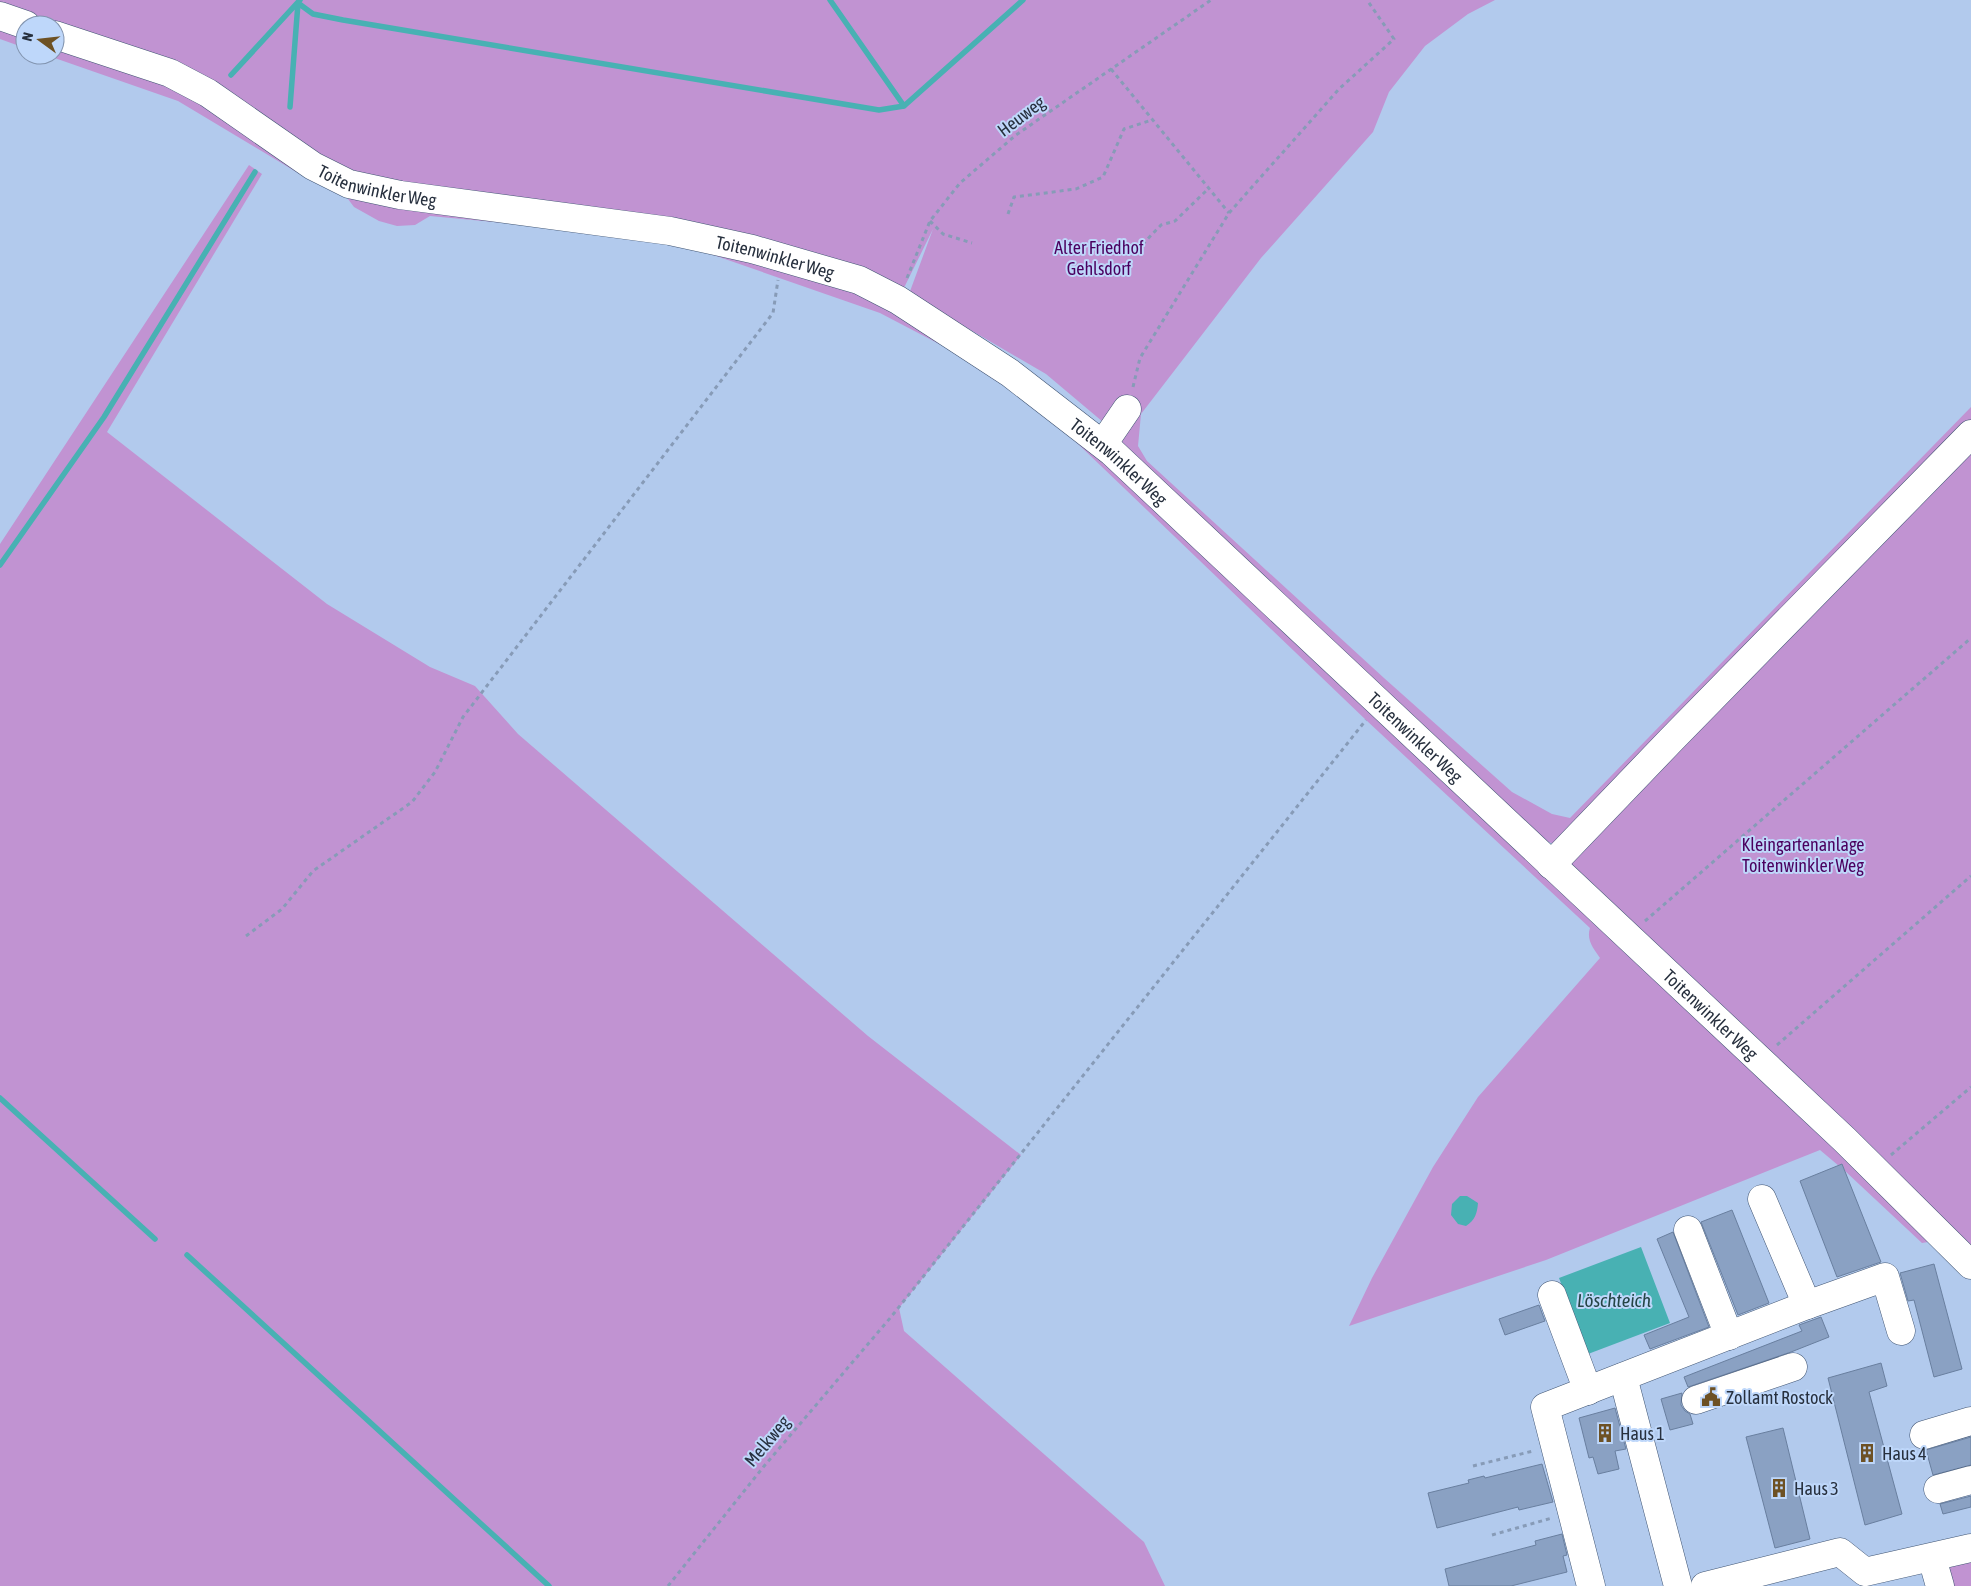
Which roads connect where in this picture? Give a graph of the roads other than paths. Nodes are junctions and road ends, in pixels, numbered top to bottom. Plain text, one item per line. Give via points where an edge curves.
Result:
1 (0, 16) edge
2 (15, 21) edge
3 (65, 37) edge
4 (1127, 410) road end
5 (1971, 434) edge
6 (1103, 444) junction
7 (1551, 865) junction
8 (1762, 1199) dead end
9 (1688, 1230) dead end
10 (1971, 1265) edge
11 (1552, 1295) dead end
12 (1807, 1306) junction
13 (1901, 1331) dead end
14 (1729, 1336) junction
15 (1794, 1367) dead end
16 (1623, 1377) junction
17 (1588, 1391) junction
18 (1696, 1400) dead end
19 (1971, 1421) edge
20 (1924, 1435) dead end
21 (1971, 1480) edge
22 (1938, 1489) dead end
23 (1971, 1548) edge
24 (1932, 1558) junction
25 (1590, 1586) edge
26 (1678, 1586) edge
27 (1705, 1586) edge
28 (1940, 1586) edge

1 - 2 street
3 - 6 street, Toitenwinkler Weg via 170,73 208,93 313,166 349,184 670,232 752,249 859,280 898,300 1010,373
4 - 6 street
5 - 7 street
6 - 7 street, Toitenwinkler Weg
7 - 10 street, Toitenwinkler Weg via 1760,1060
8 - 12 street
9 - 14 street
11 - 17 street
12 - 13 street via 1885,1277
12 - 14 street
14 - 16 street
15 - 18 street
16 - 17 street
16 - 26 street
17 - 25 street via 1546,1408
19 - 20 street
21 - 22 street
23 - 24 street
24 - 27 street via 1866,1572 1840,1552
24 - 28 street

